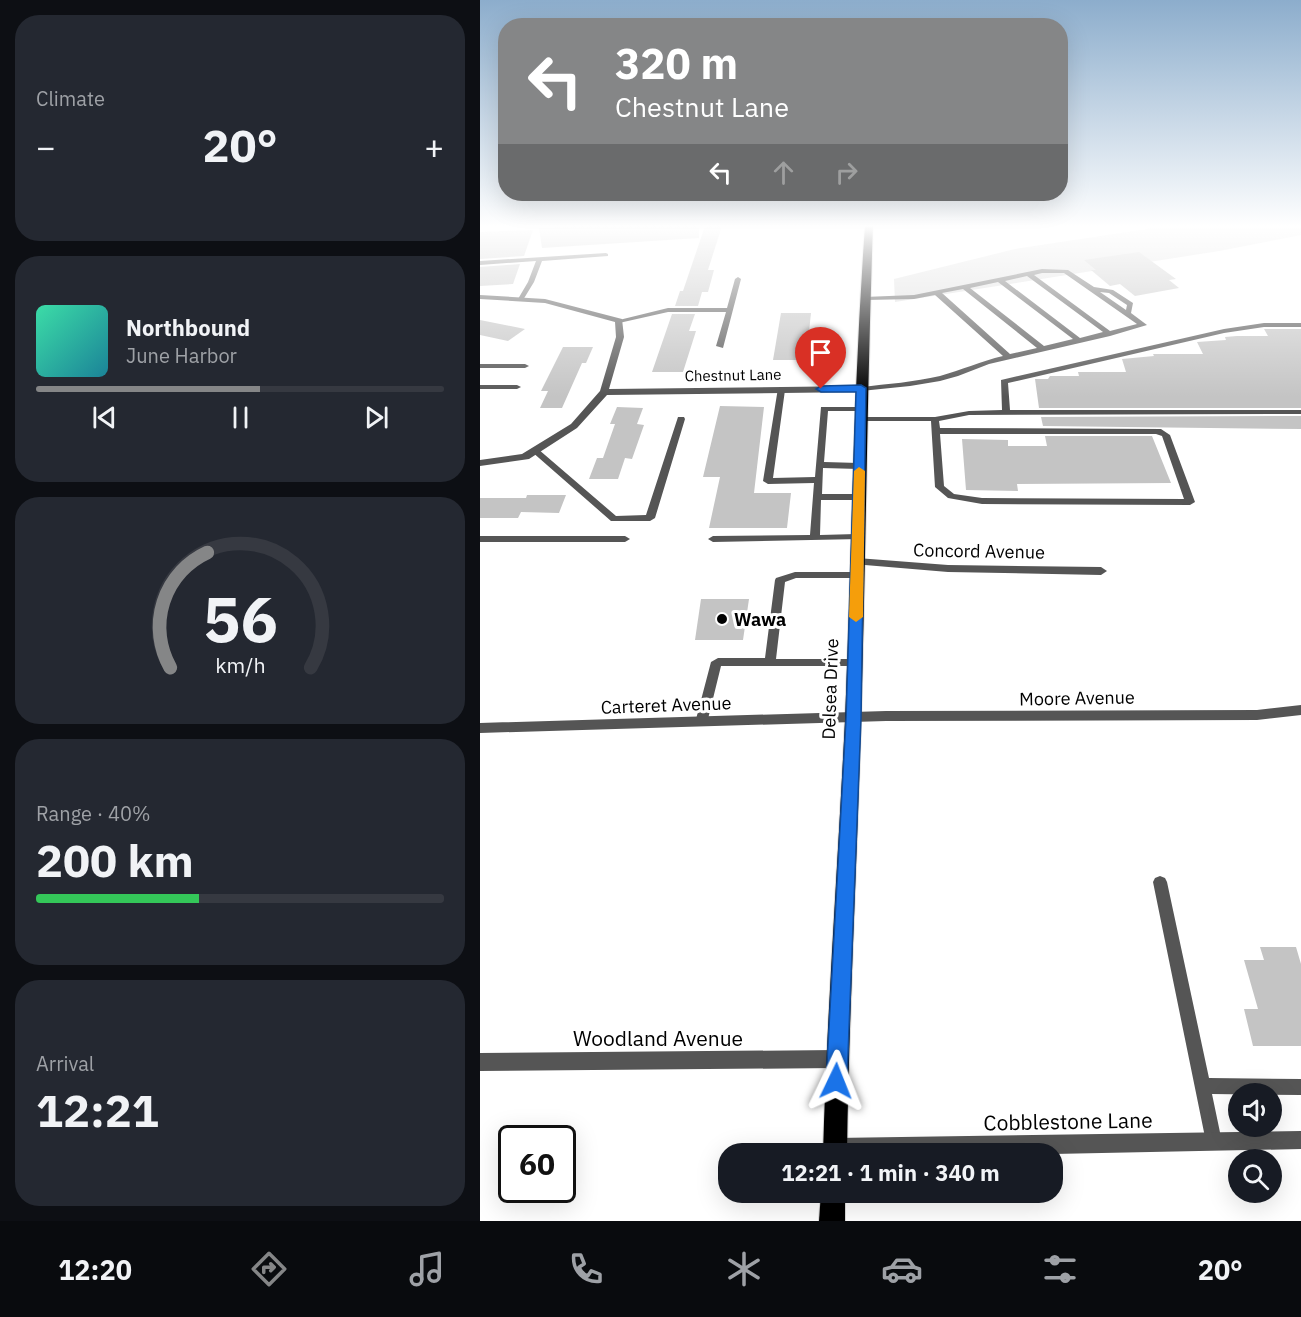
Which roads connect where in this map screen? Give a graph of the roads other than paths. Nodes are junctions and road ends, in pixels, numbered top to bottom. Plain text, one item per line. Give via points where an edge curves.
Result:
1 (530, 283) edge
2 (737, 283) edge
3 (867, 283) edge
4 (985, 283) edge
5 (1004, 283) edge
6 (1041, 283) edge
7 (1084, 283) edge
8 (965, 287) junction
9 (936, 292) junction
10 (480, 297) edge
11 (866, 298) junction
12 (521, 299) junction
13 (730, 310) junction
14 (619, 321) junction
15 (1301, 325) edge
16 (1110, 334) junction
17 (1080, 341) junction
18 (720, 346) dead end
19 (1043, 349) junction
20 (1009, 357) junction
21 (480, 366) edge
22 (525, 366) dead end
23 (480, 387) edge
24 (517, 387) dead end
25 (861, 388) junction
26 (781, 390) junction
27 (604, 392) junction
28 (1006, 412) junction
29 (1301, 412) edge
30 (861, 414) junction
31 (681, 419) dead end
32 (935, 419) junction
33 (936, 431) junction
34 (534, 451) junction
35 (480, 463) edge
36 (819, 465) junction
37 (860, 466) junction
38 (819, 480) junction
39 (817, 497) junction
40 (859, 497) junction
41 (614, 519) junction
42 (857, 537) junction
43 (815, 538) junction
44 (480, 539) edge
45 (607, 539) junction
46 (625, 539) dead end
47 (713, 539) dead end
48 (857, 569) junction
49 (1101, 571) dead end
50 (770, 662) junction
51 (855, 663) junction
52 (1301, 710) edge
53 (853, 719) junction
54 (701, 723) junction
55 (480, 728) edge
56 (1160, 882) dead end
57 (837, 1059) junction
58 (480, 1062) edge
59 (1202, 1086) junction
60 (1301, 1087) edge
61 (1301, 1140) edge
62 (1214, 1142) junction
63 (835, 1143) edge
64 (1063, 1146) edge
65 (833, 1203) edge
66 (832, 1221) edge

1 - 12 lane
2 - 13 lane
3 - 11 main road, Delsea Drive
4 - 8 lane
5 - 17 lane
6 - 16 lane
7 - 16 lane via 1143,325
8 - 9 lane
8 - 19 lane
9 - 11 lane via 914,297
9 - 20 lane
10 - 12 street
11 - 25 main road, Delsea Drive
12 - 14 street via 545,301
13 - 14 lane via 668,310
13 - 18 lane
14 - 27 street via 620,337
15 - 28 lane via 1264,325 1224,332 1005,382
16 - 17 lane
17 - 19 lane
19 - 20 lane
20 - 25 lane via 920,384
21 - 22 lane
23 - 24 lane
25 - 26 street, Chestnut Lane
25 - 30 main road, Delsea Drive
26 - 27 street, Chestnut Lane
26 - 38 lane via 768,481
27 - 34 street via 574,426
28 - 29 lane
28 - 32 lane via 969,412
30 - 32 lane
30 - 36 lane via 824,409
30 - 37 main road, Delsea Drive
31 - 41 lane via 650,518
32 - 33 lane
33 - 33 lane via 939,487 951,496 982,501 1190,502 1166,435 1158,431
34 - 35 street via 525,457
34 - 41 lane
36 - 37 lane
36 - 38 lane
37 - 40 main road, Delsea Drive
38 - 39 lane
39 - 40 lane
39 - 43 lane
40 - 42 main road, Delsea Drive
41 - 45 lane
42 - 43 lane
42 - 48 main road, Delsea Drive
43 - 47 lane
44 - 45 lane
45 - 46 lane
48 - 49 street, Concord Avenue
48 - 50 lane via 780,580
48 - 51 main road, Delsea Drive
50 - 51 lane
50 - 54 lane via 718,662
51 - 53 main road, Delsea Drive
52 - 53 street, Moore Avenue via 1257,715
53 - 54 street, Carteret Avenue
53 - 57 main road, Delsea Drive
54 - 55 street, Carteret Avenue
56 - 59 lane
57 - 58 street, Woodland Avenue
57 - 63 main road, Delsea Drive
59 - 60 lane
59 - 62 lane
61 - 62 street, Cobblestone Lane
62 - 64 street, Cobblestone Lane
65 - 66 main road

